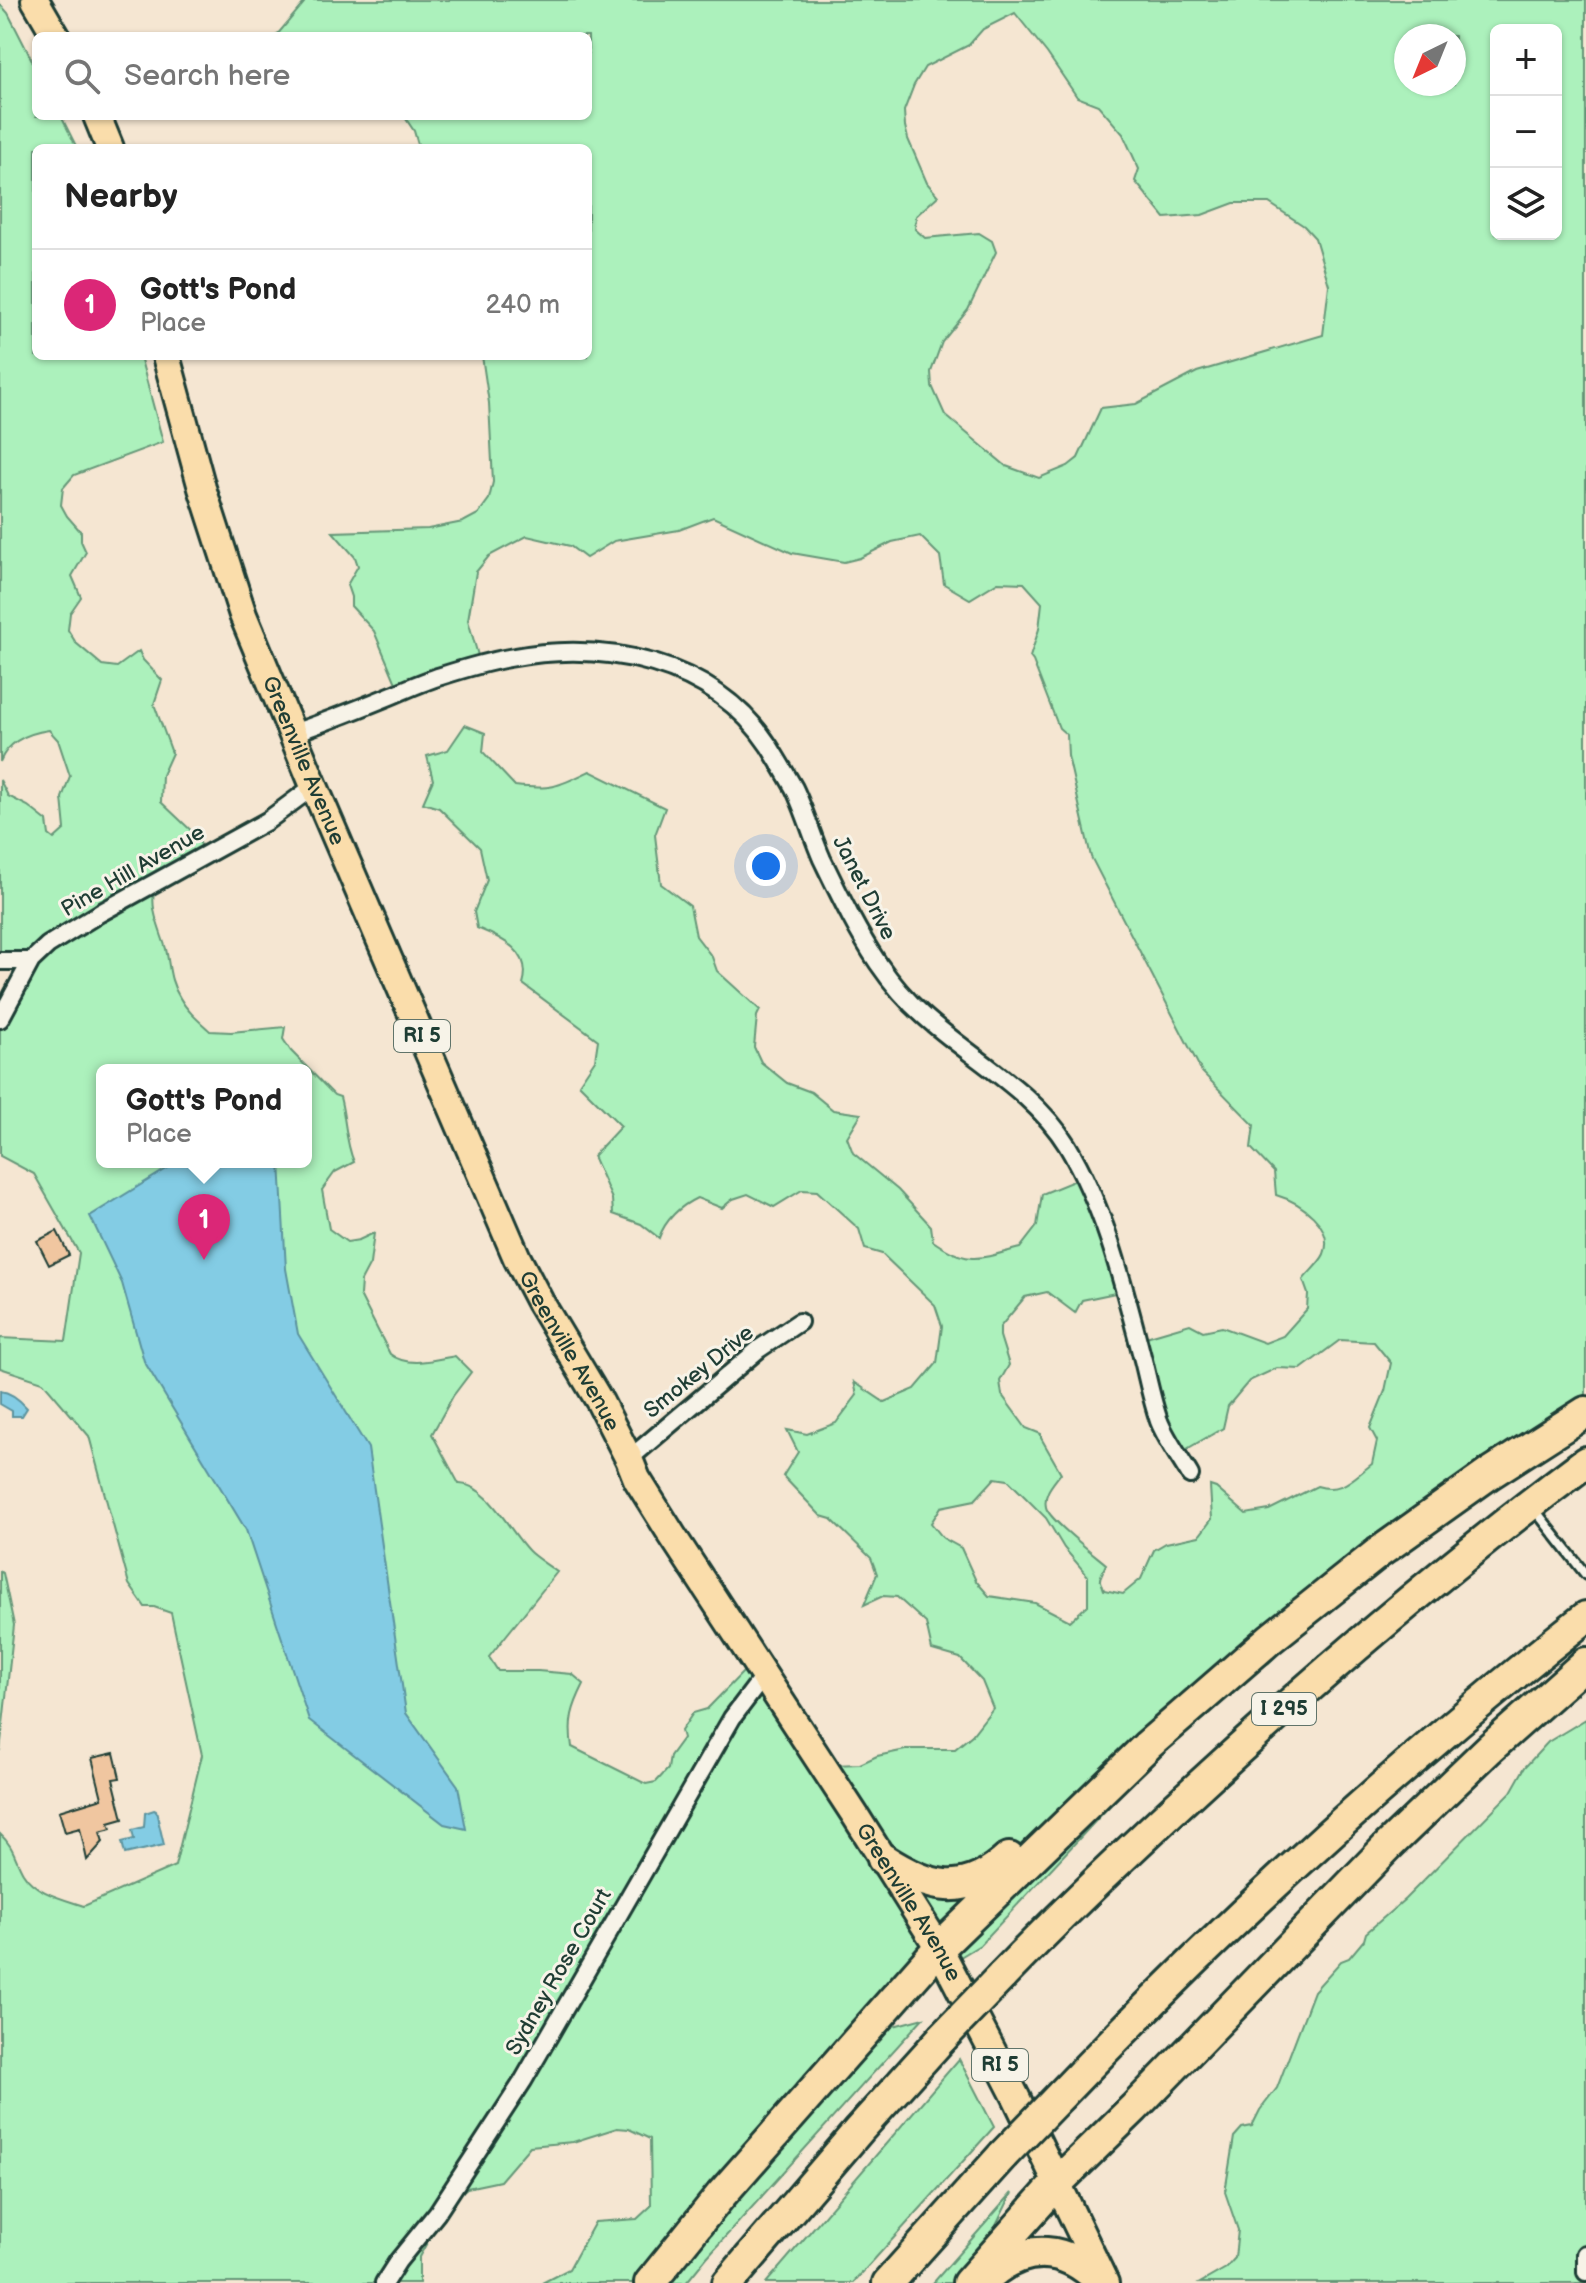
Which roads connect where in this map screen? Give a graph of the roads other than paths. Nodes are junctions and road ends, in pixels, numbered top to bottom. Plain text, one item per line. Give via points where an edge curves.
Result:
1 (35, 0) edge
2 (54, 32) edge
3 (99, 120) edge
4 (108, 144) edge
5 (167, 360) edge
6 (293, 733) junction
7 (314, 786) junction
8 (0, 961) edge
9 (31, 961) junction
10 (0, 1019) edge
11 (799, 1322) dead end
12 (1586, 1412) edge
13 (629, 1459) junction
14 (1586, 1462) edge
15 (1190, 1475) dead end
16 (1530, 1504) junction
17 (1586, 1575) edge
18 (1586, 1617) edge
19 (1586, 1663) edge
20 (763, 1677) junction
21 (1091, 1799) junction
22 (883, 1859) junction
23 (939, 1948) junction
24 (1057, 2183) junction
25 (1586, 2254) edge
26 (1586, 2272) edge
27 (384, 2283) edge
28 (650, 2283) edge
29 (728, 2283) edge
30 (888, 2283) edge
31 (968, 2283) edge
32 (981, 2283) edge
33 (1104, 2283) edge

1 - 2 main road
3 - 4 main road
5 - 6 main road, Greenville Avenue / RI 5 via 222,554
6 - 7 main road, Greenville Avenue / RI 5
6 - 15 street, Janet Drive via 438,677 509,658 572,652 664,665 721,694 767,743 794,788 853,921 897,990 1017,1090 1067,1145 1115,1259 1160,1424
7 - 9 street, Pine Hill Avenue via 267,821 90,919
7 - 13 main road, Greenville Avenue / RI 5 via 517,1258
8 - 9 street
9 - 10 street, Pine Hill Avenue
11 - 13 street, Smokey Drive via 759,1349
12 - 21 highway via 1489,1474 1323,1595
13 - 20 main road, Greenville Avenue / RI 5
14 - 16 highway, I 295
16 - 17 lane
16 - 29 highway, I 295, bridge via 1314,1683 1114,1865 943,2037
18 - 30 highway, bridge via 1304,1855 1155,1998
19 - 24 highway via 1388,1846
20 - 22 main road, Greenville Avenue / RI 5
20 - 27 street, Sydney Rose Court via 732,1718 523,2081
21 - 22 highway via 1048,1822 976,1882 936,1883
21 - 23 highway
22 - 23 main road, Greenville Avenue / RI 5
23 - 24 main road, Greenville Avenue / RI 5
23 - 28 highway
24 - 31 highway
24 - 33 main road, Greenville Avenue / RI 5
25 - 26 street
32 - 33 highway via 1016,2257 1040,2252 1076,2261

